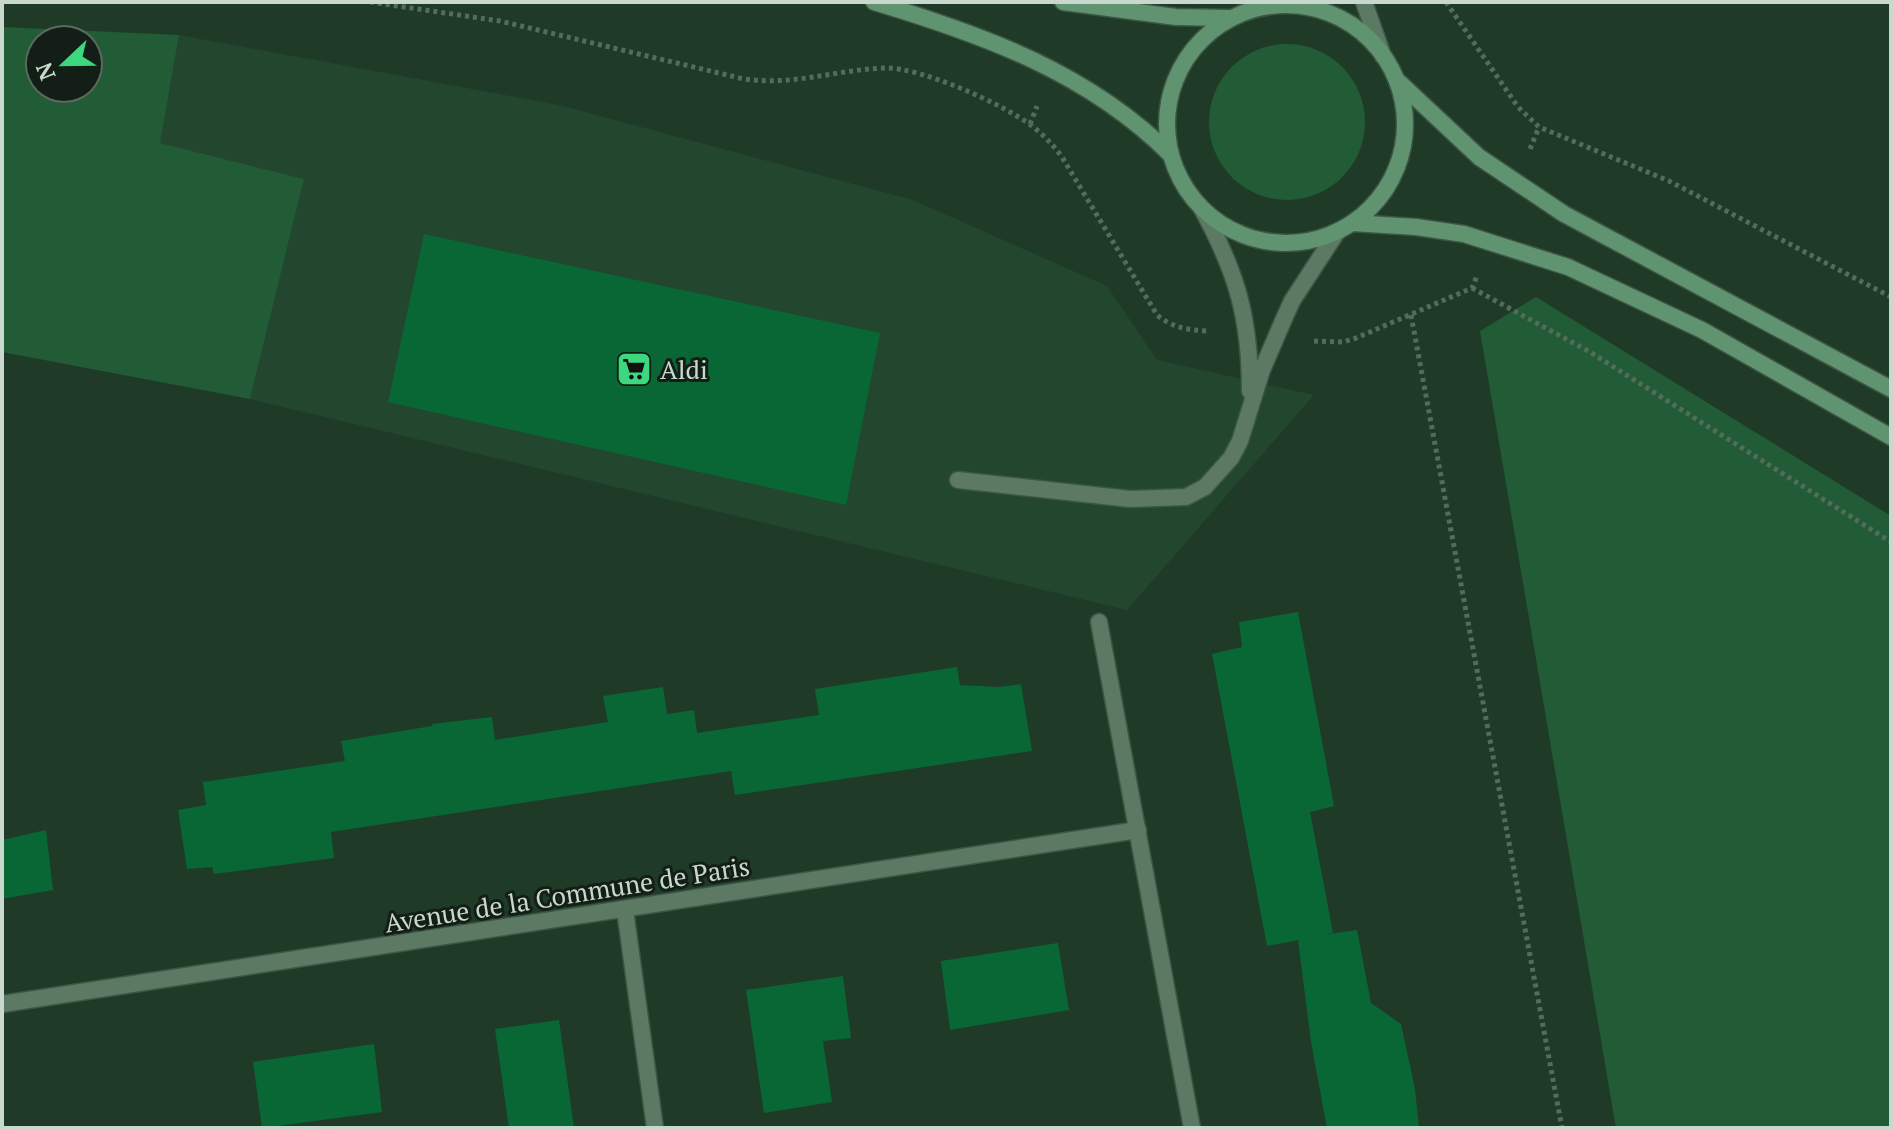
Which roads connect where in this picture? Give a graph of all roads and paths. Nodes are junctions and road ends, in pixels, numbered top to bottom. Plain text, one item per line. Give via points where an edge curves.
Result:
1 (370, 2) edge
2 (874, 2) edge
3 (1063, 2) edge
4 (1364, 2) edge
5 (1446, 2) edge
6 (1255, 6) edge
7 (1230, 18) junction
8 (1383, 56) junction
9 (1396, 80) junction
10 (1171, 155) junction
11 (1202, 209) junction
12 (1345, 228) junction
13 (1891, 297) edge
14 (1411, 315) junction
15 (1197, 330) dead end
16 (1318, 342) dead end
17 (1891, 389) edge
18 (1250, 409) junction
19 (1891, 437) edge
20 (958, 480) dead end
21 (1891, 542) edge
22 (1099, 622) dead end
23 (1138, 830) junction
24 (625, 910) junction
25 (2, 1004) edge
26 (655, 1128) edge
27 (1192, 1128) edge
28 (1562, 1128) edge

1 - 15 path via 500,21 744,79 781,82 888,68 976,94 1047,137 1157,315 1178,328
2 - 10 main road via 986,38 1054,69 1131,118
3 - 7 main road via 1151,15
4 - 8 street
5 - 13 path via 1518,107 1539,127 1669,181
6 - 7 main road
6 - 8 main road via 1326,12 1358,29
7 - 10 main road via 1200,40 1174,82 1167,118
8 - 9 main road
9 - 12 main road via 1405,128 1397,165 1380,198
9 - 17 main road via 1466,146 1564,214
10 - 11 main road via 1180,179
11 - 12 main road via 1232,230 1266,242 1302,242
11 - 18 street via 1229,261 1241,302 1249,348
12 - 18 street via 1292,301
12 - 19 main road via 1416,227 1464,234 1568,267 1702,330
14 - 16 path via 1343,342
14 - 21 path via 1472,288 1590,352
14 - 28 path
18 - 20 street via 1231,458 1205,487 1186,497 1130,499
22 - 23 street
23 - 24 street, Avenue de la Commune de Paris
23 - 27 street
24 - 25 street, Avenue de la Commune de Paris
24 - 26 street

